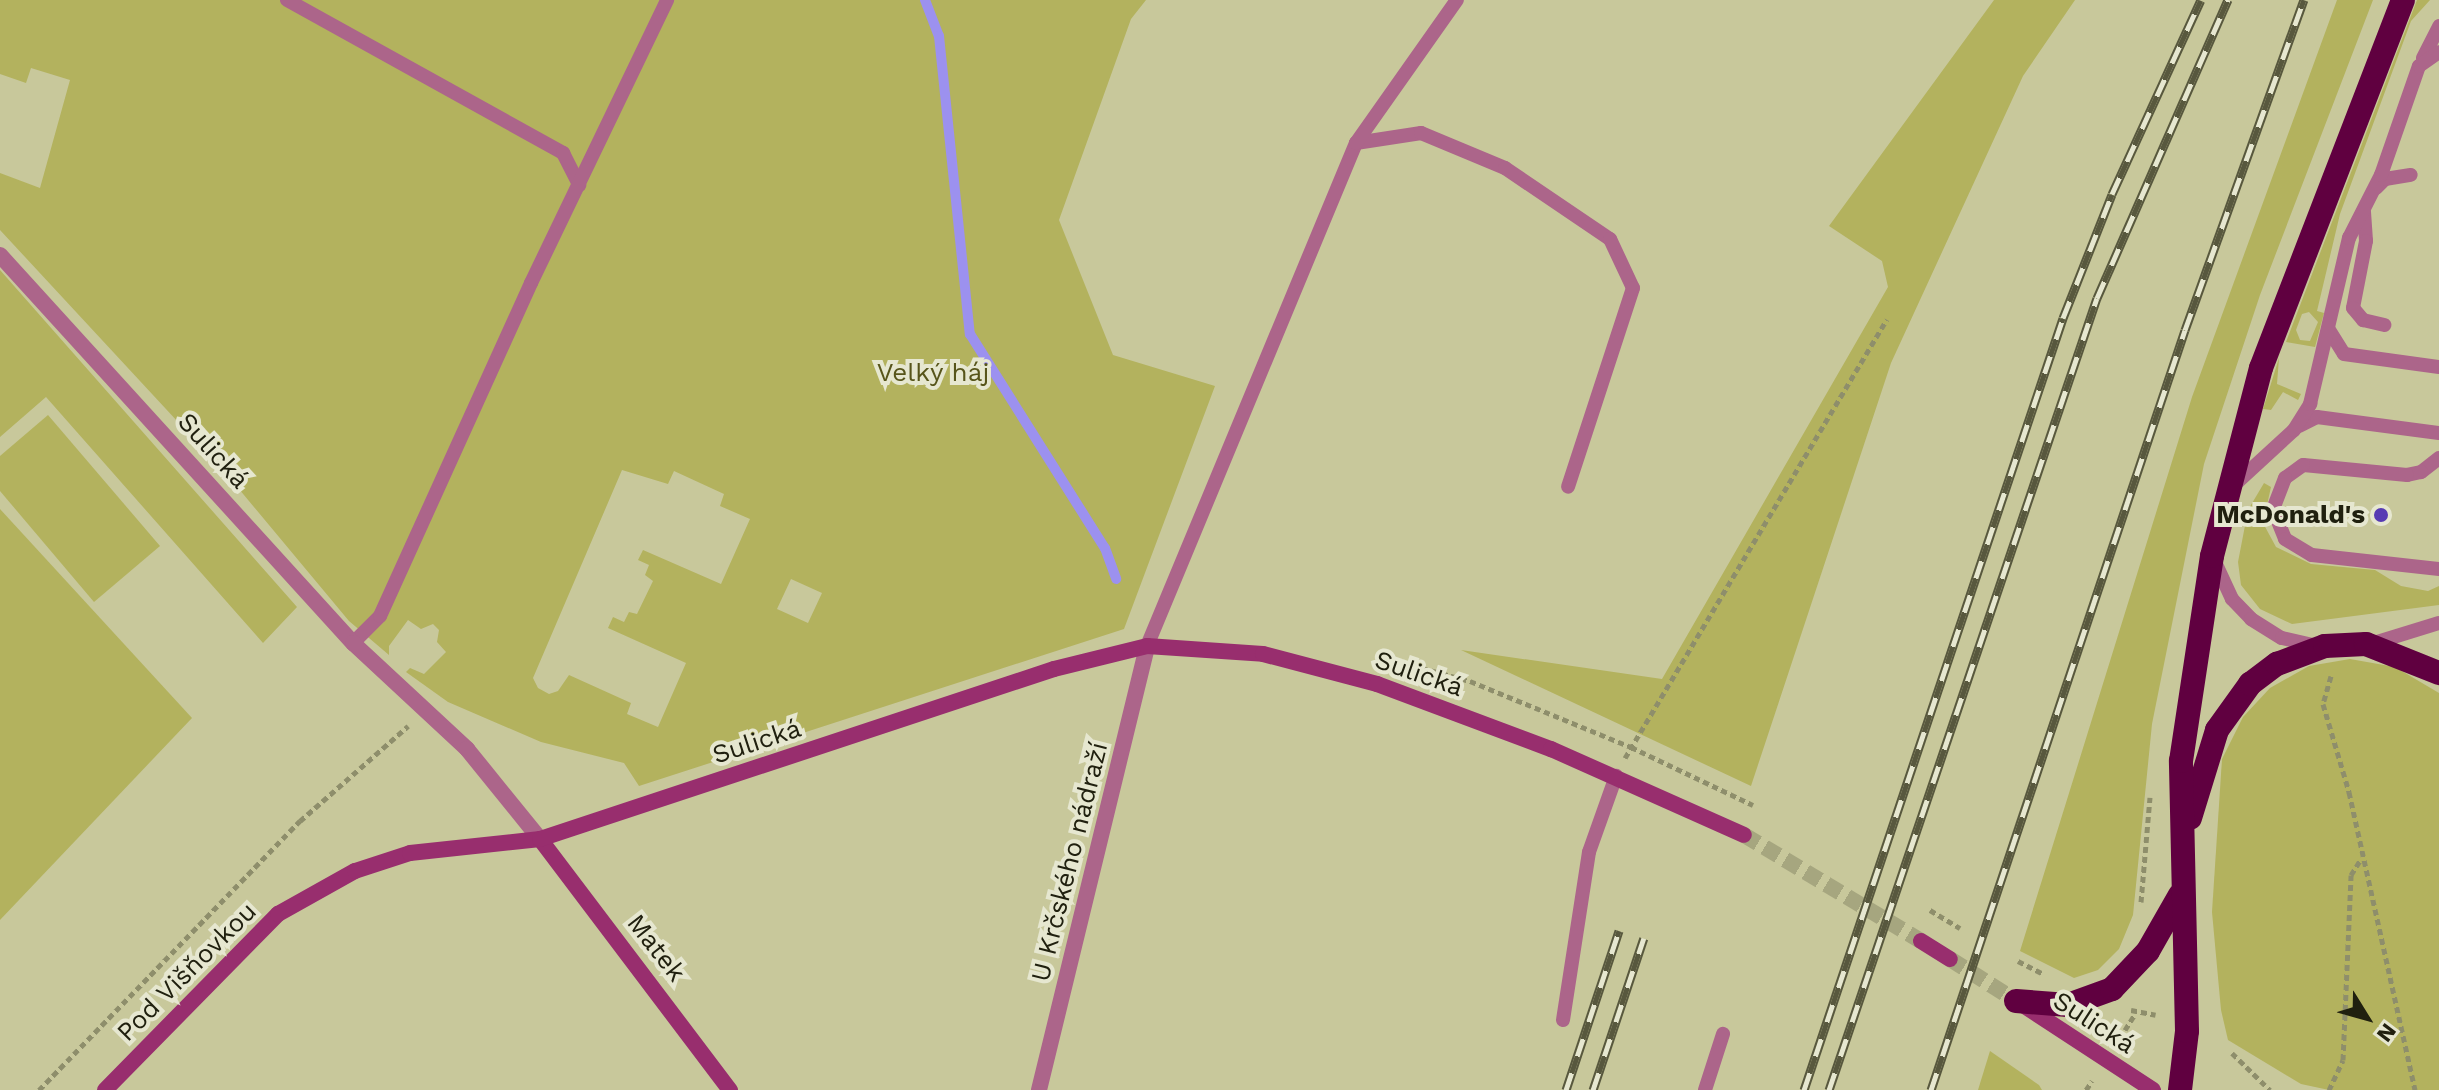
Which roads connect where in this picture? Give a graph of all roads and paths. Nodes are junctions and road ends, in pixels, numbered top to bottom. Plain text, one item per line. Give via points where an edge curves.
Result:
1 (287, 0) edge
2 (667, 0) edge
3 (1457, 0) edge
4 (2403, 0) edge
5 (2439, 26) edge
6 (2439, 52) edge
7 (2419, 66) junction
8 (1356, 143) junction
9 (2411, 175) dead end
10 (579, 185) junction
11 (2374, 190) junction
12 (2365, 207) junction
13 (0, 255) edge
14 (1887, 319) dead end
15 (2384, 325) dead end
16 (2329, 330) junction
17 (2439, 367) edge
18 (2294, 430) junction
19 (2439, 433) edge
20 (2439, 458) edge
21 (1568, 487) dead end
22 (2227, 492) junction
23 (2212, 556) junction
24 (2439, 569) edge
25 (2439, 623) edge
26 (353, 643) junction
27 (2366, 644) junction
28 (1147, 646) junction
29 (2325, 646) junction
30 (2343, 668) dead end
31 (2439, 673) edge
32 (426, 711) junction
33 (1616, 776) junction
34 (1744, 835) tunnel mouth
35 (540, 839) junction
36 (2181, 855) junction
37 (2361, 859) junction
38 (2181, 892) junction
39 (1930, 910) dead end
40 (1960, 928) dead end
41 (1921, 941) tunnel mouth
42 (1950, 959) tunnel mouth
43 (2013, 999) joint
44 (2156, 1015) dead end
45 (1563, 1020) dead end
46 (2125, 1030) dead end
47 (1723, 1034) dead end
48 (2232, 1053) dead end
49 (2092, 1081) dead end
50 (39, 1090) edge
51 (105, 1090) edge
52 (730, 1090) edge
53 (1039, 1090) edge
54 (1705, 1090) edge
55 (2086, 1090) edge
56 (2153, 1090) edge
57 (2180, 1090) edge
58 (2270, 1090) edge
59 (2329, 1090) edge
60 (2415, 1090) edge

1 - 10 lane via 563,153
2 - 10 lane
3 - 8 lane
4 - 22 highway via 2261,368
5 - 7 lane
6 - 7 lane
7 - 11 lane
8 - 21 lane via 1421,133 1505,168 1610,239 1633,288
8 - 28 lane
9 - 11 lane via 2385,179
10 - 26 lane via 380,616
11 - 12 lane
12 - 15 lane via 2366,241 2353,308 2363,320
12 - 16 lane via 2349,238
13 - 26 street, Sulická
14 - 33 path
16 - 17 lane via 2344,354
16 - 18 lane via 2310,404
18 - 19 lane via 2317,417
18 - 22 lane
20 - 24 lane via 2407,475 2303,465 2285,478 2273,509 2285,539 2312,555
22 - 23 highway
23 - 29 lane via 2232,599 2261,627 2282,638
23 - 36 highway via 2184,715
25 - 27 lane
26 - 32 street, Sulická
27 - 29 highway
27 - 31 highway
28 - 33 street, Sulická via 1217,647 1346,675
28 - 35 street, Sulická via 1054,669
28 - 53 street, U Krčského nádraží
29 - 36 highway via 2262,673 2226,714 2203,765
30 - 37 path via 2325,686 2323,704
32 - 35 street, Sulická via 467,749
32 - 50 path via 300,821
33 - 34 street, Sulická
33 - 45 lane via 1589,852
35 - 51 street, Pod Višňovkou via 410,853 314,891 249,940
35 - 52 street, Matek
36 - 38 highway
37 - 59 path via 2351,875 2343,1060
37 - 60 path
38 - 43 highway via 2148,951 2112,989 2068,1005
38 - 57 highway via 2187,1031
39 - 40 path
41 - 42 street
43 - 56 street, Sulická
44 - 46 path via 2135,1014
47 - 54 lane
48 - 58 path
49 - 55 path

